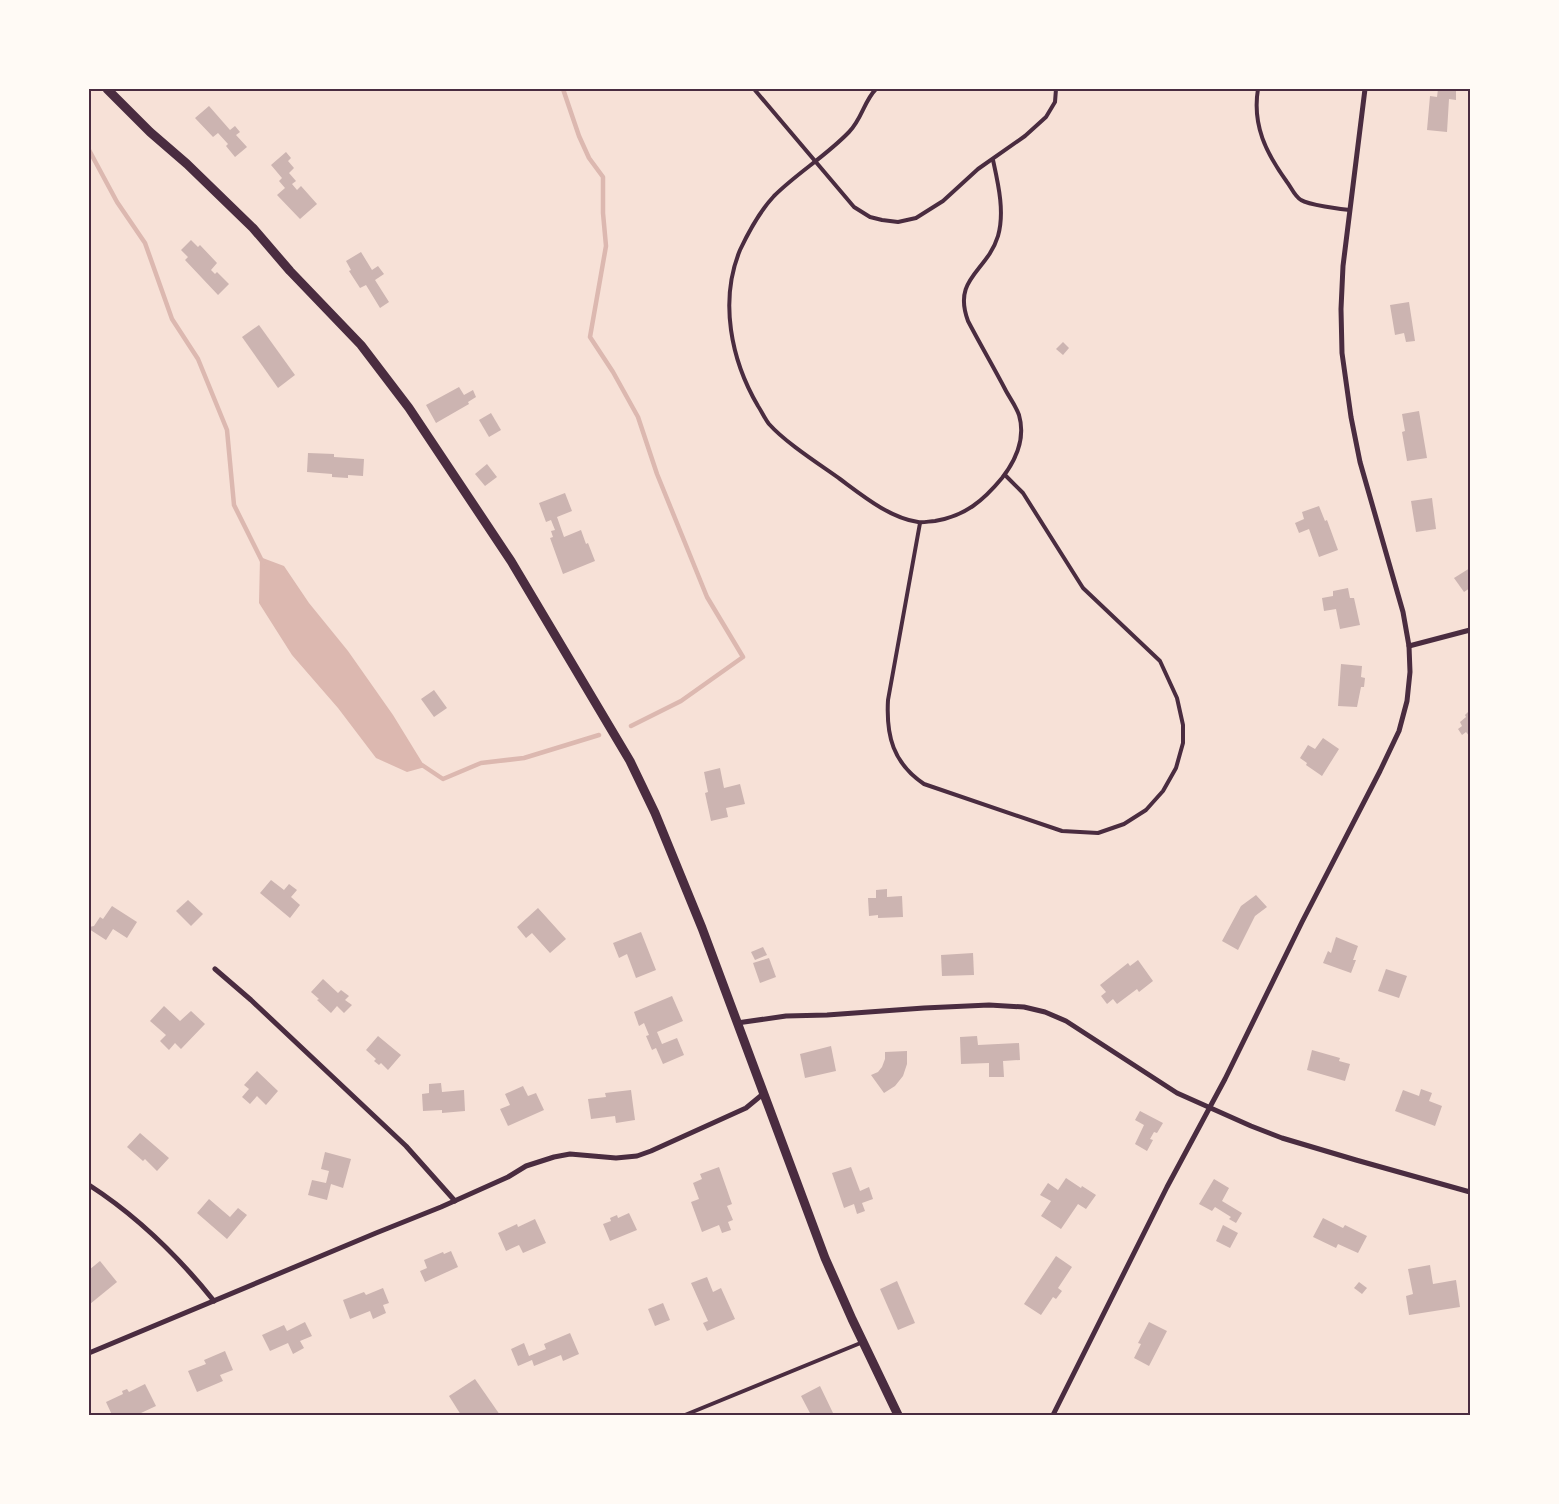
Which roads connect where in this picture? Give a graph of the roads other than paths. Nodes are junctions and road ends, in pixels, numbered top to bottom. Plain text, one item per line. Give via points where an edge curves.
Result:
1 (107, 89) edge
2 (754, 89) edge
3 (876, 89) edge
4 (1056, 89) edge
5 (1258, 89) edge
6 (1364, 89) edge
7 (993, 160) junction
8 (815, 162) junction
9 (1350, 210) junction
10 (1004, 474) junction
11 (920, 523) junction
12 (1470, 630) edge
13 (1409, 646) junction
14 (215, 969) dead end
15 (737, 1023) junction
16 (763, 1094) junction
17 (1210, 1107) junction
18 (89, 1185) edge
19 (1470, 1192) edge
20 (455, 1201) junction
21 (214, 1301) junction
22 (863, 1342) junction
23 (89, 1353) edge
24 (685, 1415) edge
25 (898, 1415) edge
26 (1052, 1415) edge

1 - 15 street via 247,222 361,345 461,484 630,760 677,865
2 - 8 lane
3 - 8 lane via 851,130
4 - 7 lane via 1055,102 1046,117
5 - 9 lane via 1256,118 1262,140 1275,166 1300,200
6 - 9 street
7 - 8 lane via 978,169 943,201 916,218 898,222 870,217 854,207
7 - 10 lane via 998,184 998,235 990,256 973,275 963,293 963,309 1019,415 1019,451
8 - 11 lane via 774,196 755,220 740,251 731,279 729,310 740,369 769,424 849,486 894,515
9 - 13 street via 1341,309 1346,386 1360,462 1403,612
10 - 11 lane via 988,495 968,510 945,519
10 - 11 lane via 1023,494 1083,588 1160,661 1177,698 1182,743 1176,768 1163,791 1146,810 1124,824 1098,833 1062,831 924,784 899,760 887,721 888,700
12 - 13 street
13 - 17 street via 1407,701 1399,730
14 - 20 street via 406,1146
15 - 16 street
15 - 17 street via 786,1016 924,1008 1024,1007 1066,1021 1177,1093
16 - 20 street via 746,1108 651,1152 616,1158 570,1154 554,1157 526,1166
16 - 22 street via 825,1258
17 - 19 street via 1282,1138
17 - 26 street
18 - 21 street via 112,1200 170,1250
20 - 21 street
21 - 23 street
22 - 24 lane
22 - 25 street

